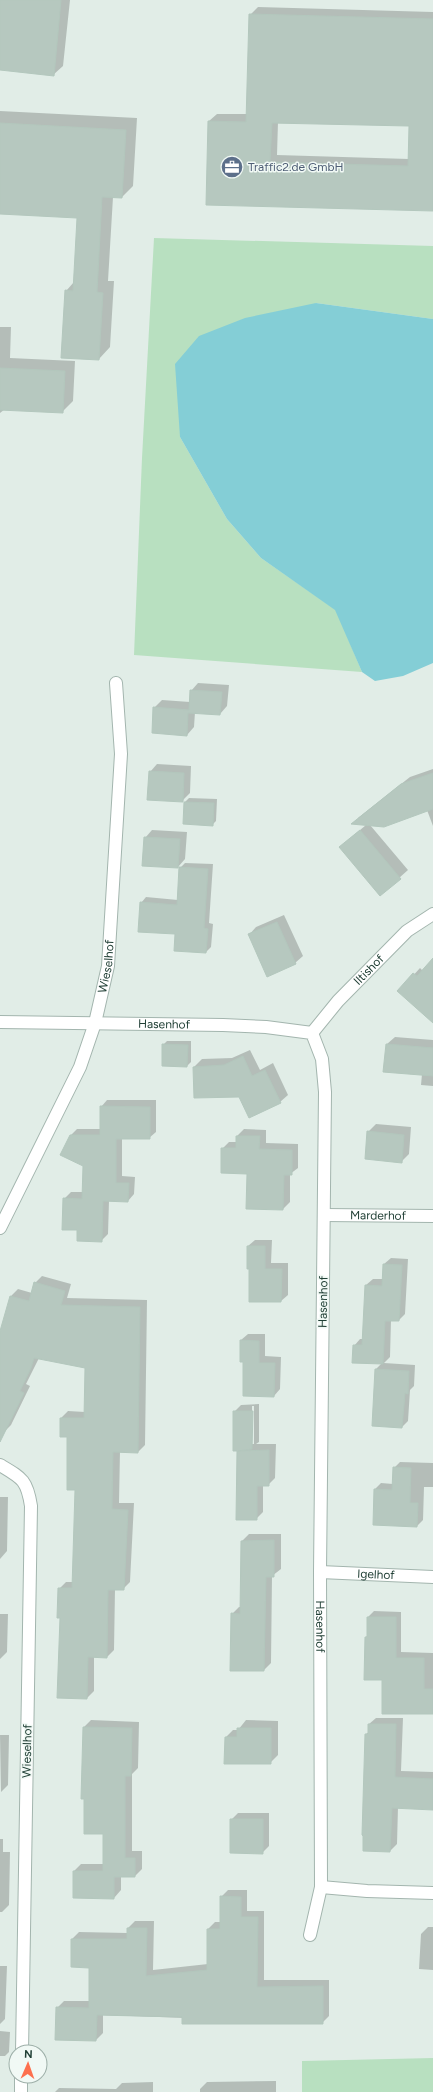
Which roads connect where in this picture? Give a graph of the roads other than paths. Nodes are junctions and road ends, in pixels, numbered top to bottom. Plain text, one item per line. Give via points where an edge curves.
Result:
1 (116, 683) dead end
2 (433, 914) edge
3 (0, 1022) edge
4 (95, 1023) junction
5 (312, 1033) junction
6 (324, 1215) junction
7 (433, 1216) edge
8 (0, 1228) edge
9 (0, 1465) edge
10 (320, 1572) junction
11 (433, 1578) edge
12 (321, 1887) junction
13 (433, 1893) edge
14 (310, 1935) dead end
15 (22, 2044) edge

1 - 4 street, Wieselhof via 122,754 108,966
2 - 5 street, Iltishof via 407,931 338,1001
3 - 4 street, Hasenhof
4 - 5 street, Hasenhof via 224,1025
4 - 8 street, Wieselhof via 80,1067
5 - 6 street, Hasenhof via 322,1059 325,1092
6 - 7 street, Marderhof
6 - 10 street, Hasenhof
9 - 15 street, Wieselhof via 16,1474 28,1487 31,1506
10 - 11 street, Igelhof
10 - 12 street, Hasenhof
12 - 13 street via 367,1892
12 - 14 street, Hasenhof

